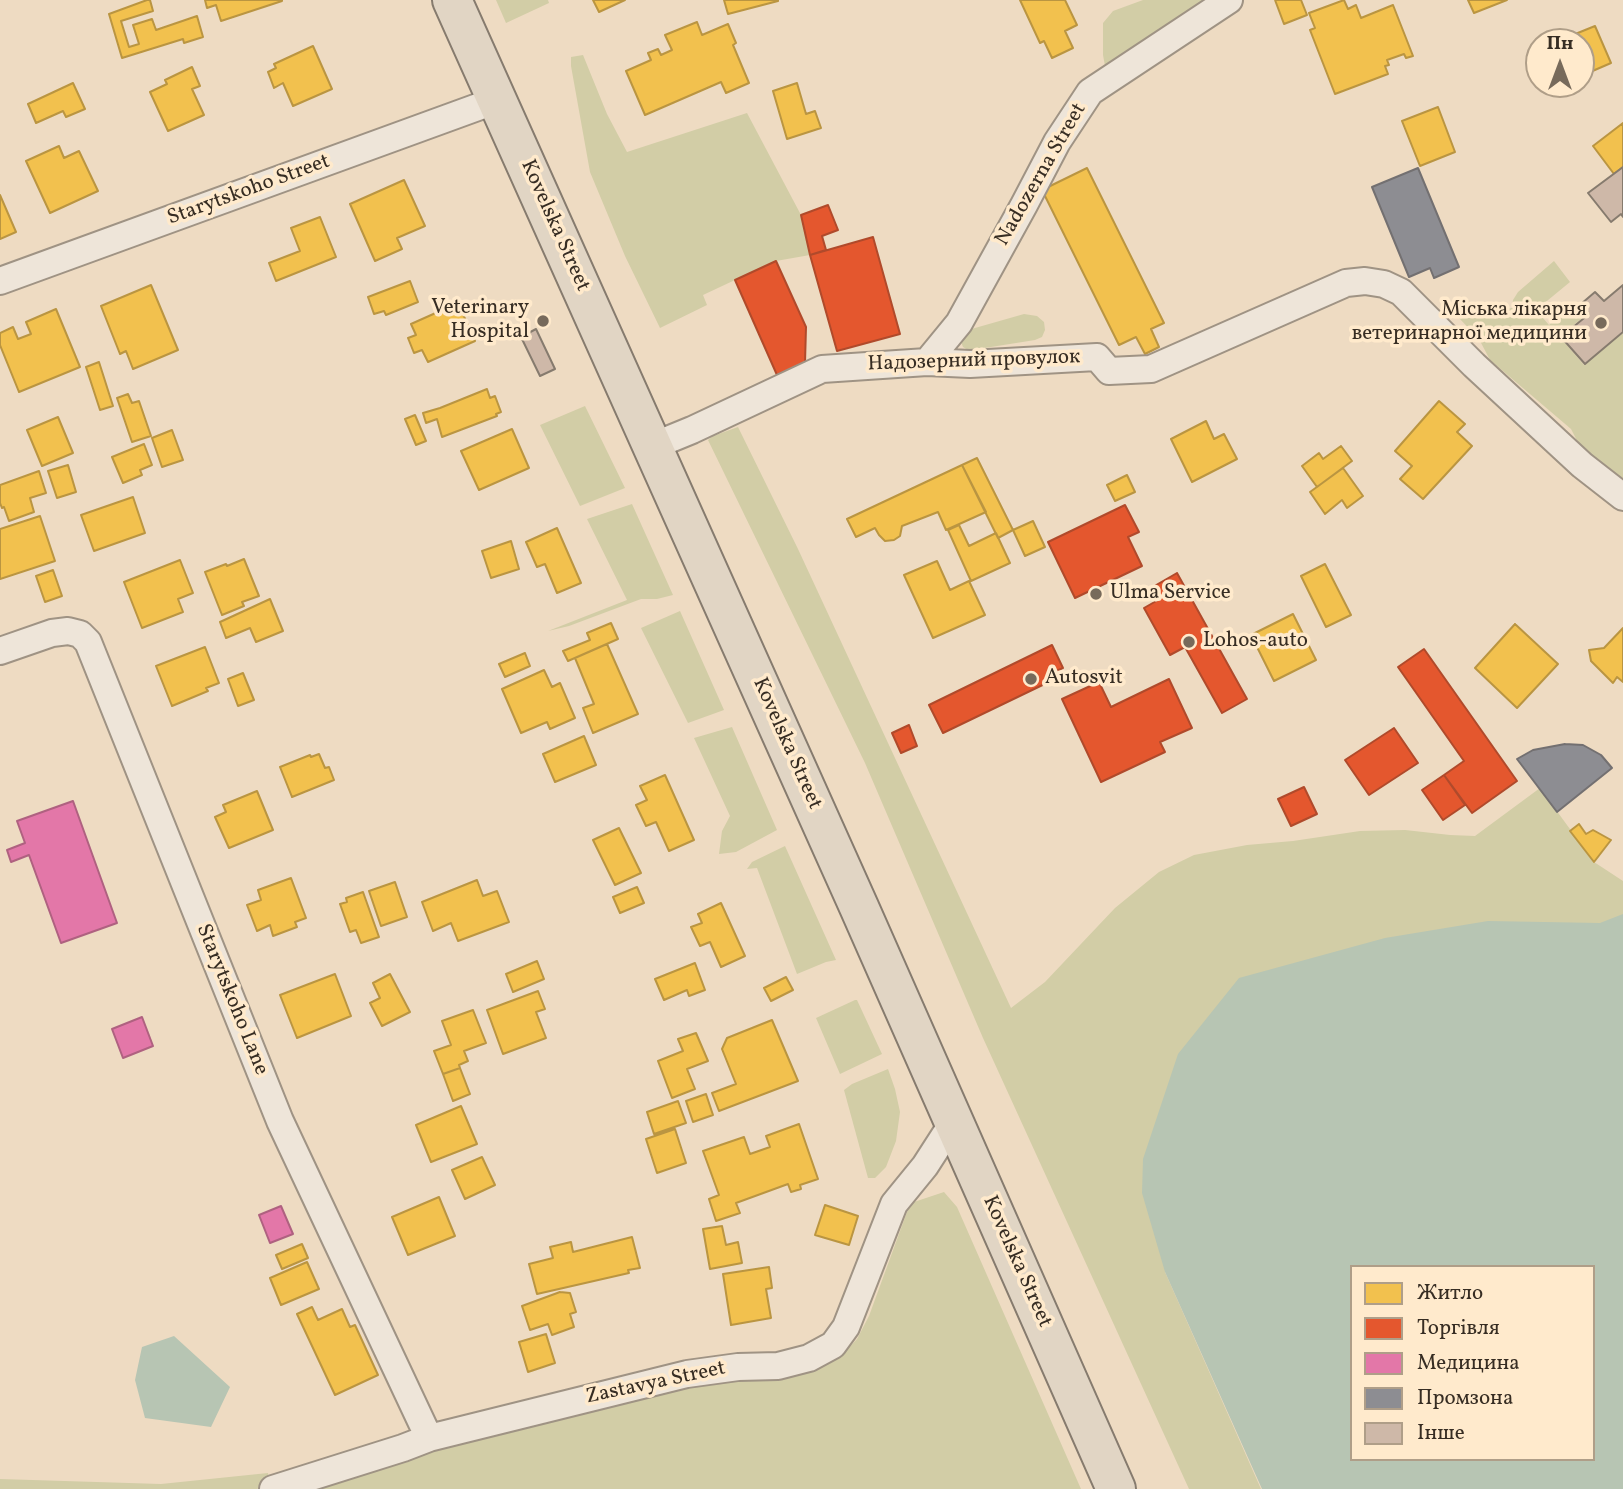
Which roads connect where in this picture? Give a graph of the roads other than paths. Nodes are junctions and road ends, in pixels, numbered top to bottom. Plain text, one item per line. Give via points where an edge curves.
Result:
1 (452, 0) edge
2 (1229, 0) edge
3 (496, 100) junction
4 (0, 281) edge
5 (928, 362) junction
6 (653, 446) junction
7 (1623, 497) edge
8 (0, 651) edge
9 (954, 1121) junction
10 (429, 1438) junction
11 (273, 1489) edge
12 (1116, 1489) edge

1 - 3 main road, Kovelska Street
2 - 5 street, Nadozerna Street via 1090,92 1057,142 959,323
3 - 4 street, Starytskoho Street
3 - 6 main road, Kovelska Street
5 - 6 street, Надозерний провулок via 822,369
5 - 7 street, Надозерний провулок via 1097,357 1109,371 1150,369 1346,283 1384,284 1401,292 1582,466
6 - 9 main road, Kovelska Street
8 - 10 street, Starytskoho Lane via 68,631 88,642 280,1121
9 - 10 street, Zastavya Street via 894,1204 846,1327 833,1345 809,1358 778,1366 687,1374
9 - 12 main road, Kovelska Street
10 - 11 street, Zastavya Street

